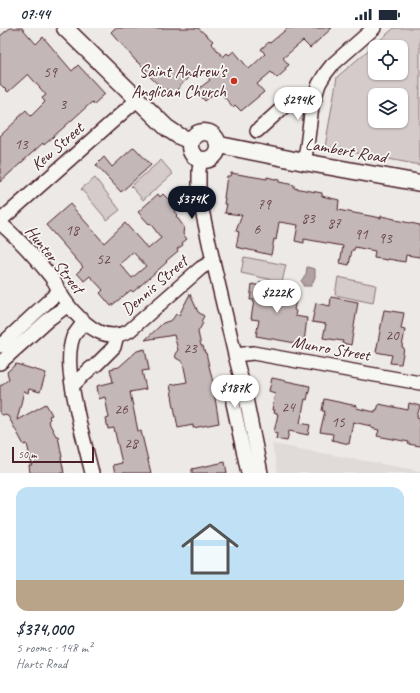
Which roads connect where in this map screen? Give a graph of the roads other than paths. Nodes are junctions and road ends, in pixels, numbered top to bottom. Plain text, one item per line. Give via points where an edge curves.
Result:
1 (65, 28) edge
2 (374, 28) edge
3 (138, 99) junction
4 (313, 100) junction
5 (257, 132) dead end
6 (191, 141) junction
7 (218, 146) junction
8 (201, 160) junction
9 (304, 162) junction
10 (420, 183) edge
11 (0, 222) edge
12 (213, 261) junction
13 (59, 292) junction
14 (68, 305) junction
15 (82, 320) junction
16 (117, 335) junction
17 (0, 346) edge
18 (235, 355) junction
19 (0, 363) edge
20 (420, 383) edge
21 (72, 386) junction
22 (245, 393) junction
23 (92, 473) edge
24 (248, 473) edge
25 (261, 473) edge

1 - 3 main road
2 - 4 street via 327,71
3 - 6 main road via 167,128
3 - 11 street, Kew Street
4 - 5 street via 301,98 290,101
4 - 9 street
6 - 7 main road via 197,134 207,133 214,137
6 - 8 main road via 193,155
7 - 8 main road via 213,157
7 - 9 main road, Lambert Road
8 - 12 street via 199,196
9 - 10 main road, Lambert Road
11 - 13 street, Hunter Street via 50,276
12 - 16 street, Dennis Street via 201,268 136,326
12 - 18 street
13 - 14 street, Hunter Street
13 - 17 street
14 - 15 street, Hunter Street
14 - 19 street
15 - 16 street, Dennis Street via 101,333
15 - 21 street via 71,346
16 - 21 street, Dennis Street via 114,347
18 - 20 street, Munro Street via 253,352
18 - 22 street
21 - 23 street
22 - 24 street via 236,397 233,403
22 - 25 street

